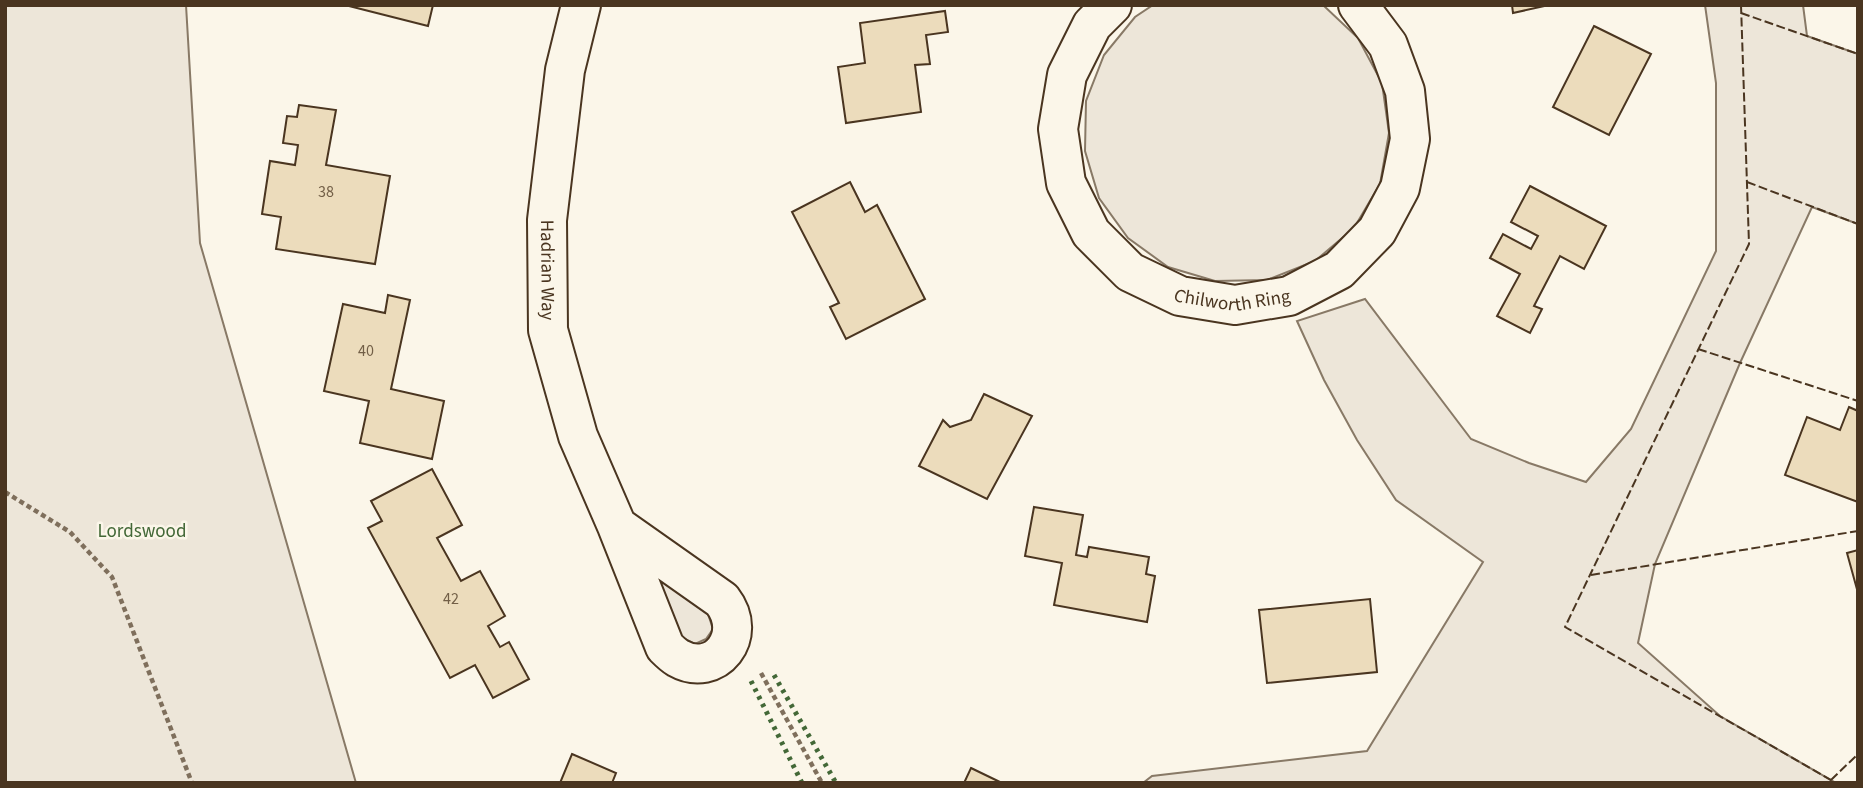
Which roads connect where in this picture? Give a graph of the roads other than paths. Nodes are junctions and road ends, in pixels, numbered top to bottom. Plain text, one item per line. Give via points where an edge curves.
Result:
1 (581, 5) edge
2 (1112, 5) edge
3 (1358, 5) edge
4 (617, 526) junction

1 - 4 street, Hadrian Way via 565,70 547,220 548,330 578,436
2 - 3 street, Chilworth Ring via 1092,25 1066,75 1058,129 1066,183 1091,233 1130,272 1180,296 1235,305 1289,296 1339,270 1377,231 1400,188 1410,139 1405,91 1388,45
4 - 4 street, Hadrian Way via 722,600 730,610 733,629 721,654 697,663 677,658 665,647

